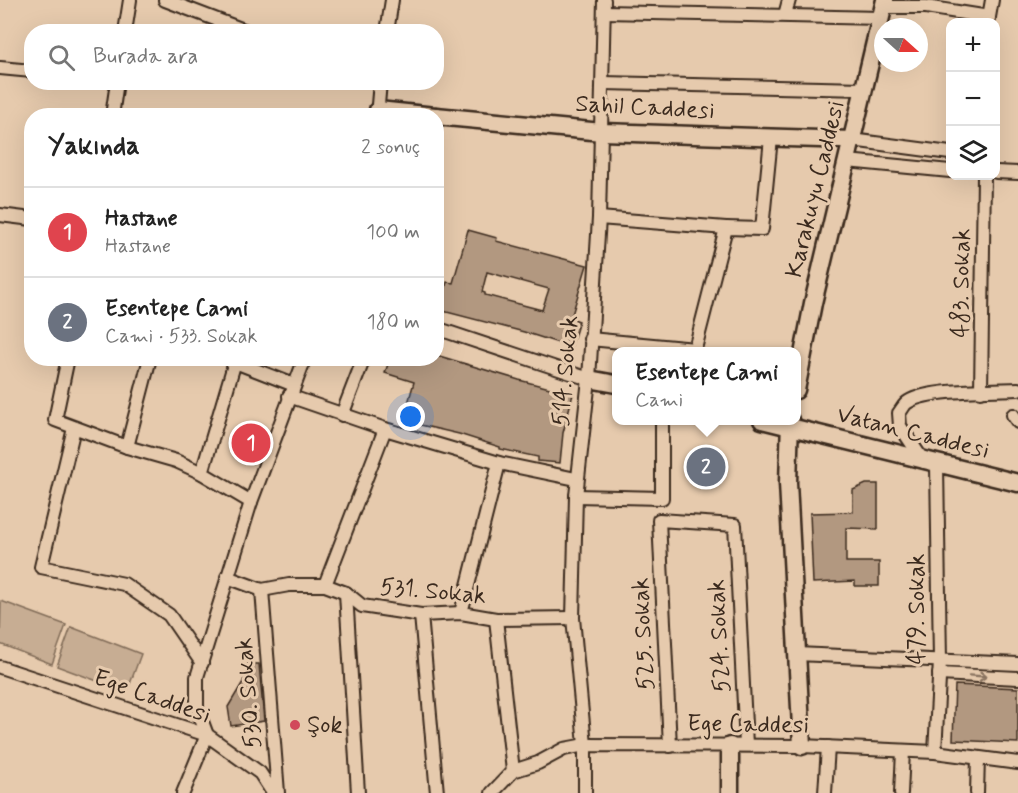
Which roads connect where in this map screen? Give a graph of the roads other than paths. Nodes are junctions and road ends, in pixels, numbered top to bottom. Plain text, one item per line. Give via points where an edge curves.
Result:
1 (130, 0) edge
2 (165, 0) edge
3 (392, 0) edge
4 (706, 0) edge
5 (789, 0) edge
6 (992, 0) edge
7 (604, 6) edge
8 (883, 8) edge
9 (705, 14) junction
10 (785, 15) junction
11 (979, 18) edge
12 (989, 18) edge
13 (126, 24) edge
14 (228, 24) edge
15 (388, 24) edge
16 (0, 68) edge
17 (24, 70) edge
18 (603, 83) junction
19 (864, 89) junction
20 (116, 90) edge
21 (379, 90) edge
22 (113, 108) edge
23 (378, 108) edge
24 (444, 117) edge
25 (602, 132) junction
26 (771, 138) junction
27 (852, 140) junction
28 (946, 152) edge
29 (847, 161) junction
30 (946, 171) edge
31 (1000, 172) edge
32 (1018, 173) edge
33 (984, 180) edge
34 (0, 215) edge
35 (24, 218) edge
36 (599, 218) junction
37 (726, 228) junction
38 (444, 331) edge
39 (590, 339) junction
40 (666, 347) edge
41 (696, 347) edge
42 (801, 364) edge
43 (66, 366) edge
44 (148, 366) edge
45 (233, 366) edge
46 (246, 366) edge
47 (302, 366) edge
48 (361, 366) edge
49 (589, 379) junction
50 (612, 383) edge
51 (1018, 389) edge
52 (292, 391) junction
53 (981, 391) junction
54 (342, 415) junction
55 (662, 425) edge
56 (789, 425) edge
57 (793, 425) edge
58 (74, 428) junction
59 (385, 429) junction
60 (127, 447) junction
61 (499, 463) junction
62 (930, 463) junction
63 (202, 473) junction
64 (576, 479) junction
65 (1018, 483) edge
66 (576, 496) junction
67 (250, 502) junction
68 (735, 525) joint
69 (227, 577) junction
70 (325, 585) junction
71 (262, 590) junction
72 (346, 593) junction
73 (461, 613) junction
74 (420, 615) junction
75 (573, 618) junction
76 (496, 619) junction
77 (798, 654) junction
78 (202, 663) junction
79 (1018, 664) edge
80 (0, 667) edge
81 (939, 667) junction
82 (1018, 678) edge
83 (207, 735) junction
84 (585, 745) junction
85 (738, 745) junction
86 (670, 746) junction
87 (802, 746) junction
88 (828, 747) junction
89 (903, 751) junction
90 (935, 752) junction
91 (978, 758) junction
92 (1018, 763) edge
93 (513, 771) junction
94 (183, 793) edge
95 (273, 793) edge
96 (278, 793) edge
97 (358, 793) edge
98 (437, 793) edge
99 (492, 793) edge
100 (585, 793) edge
101 (730, 793) edge
102 (825, 793) edge
103 (900, 793) edge
104 (977, 793) edge

1 - 13 street
2 - 14 street
3 - 15 street
4 - 9 street
5 - 10 street
6 - 12 street
7 - 9 street
7 - 18 street, 514. Sokak
8 - 10 street
8 - 11 street via 926,7
8 - 19 street, Karakuyu Caddesi
9 - 10 street
16 - 17 street
18 - 19 street
18 - 25 street, 514. Sokak
19 - 27 street, Karakuyu Caddesi
20 - 22 street
21 - 23 street
24 - 25 street, Sahil Caddesi
25 - 26 street, Sahil Caddesi
25 - 36 street, 514. Sokak
26 - 27 street, Sahil Caddesi
26 - 37 street via 762,230
27 - 28 street
27 - 29 street, Karakuyu Caddesi
29 - 30 street
29 - 42 street, Karakuyu Caddesi
31 - 32 street
33 - 53 street, 483. Sokak
34 - 35 street
36 - 37 street
36 - 39 street, 514. Sokak
37 - 41 street
38 - 49 street
39 - 40 street
39 - 49 street, 514. Sokak
43 - 58 street via 55,420
44 - 60 street
45 - 63 street
46 - 52 street
47 - 52 street
48 - 54 street
49 - 50 street
49 - 64 street, 514. Sokak
51 - 53 street
52 - 54 street
52 - 67 street
53 - 62 street via 921,397 907,403 899,413 900,426
54 - 59 street
55 - 66 street via 662,498
56 - 77 street via 788,483
57 - 62 street, Vatan Caddesi
58 - 60 street
58 - 78 street via 41,567 124,584 169,615
59 - 61 street
59 - 70 street
60 - 63 street
61 - 64 street
61 - 73 street
62 - 65 street, Vatan Caddesi
62 - 81 street, 479. Sokak
63 - 67 street
64 - 66 street, 514. Sokak
66 - 75 street, 514. Sokak
67 - 69 street
68 - 85 street, 524. Sokak
68 - 86 street, 525. Sokak via 659,520
69 - 71 street, 531. Sokak
69 - 78 street
70 - 71 street, 531. Sokak
70 - 72 street, 531. Sokak
71 - 96 street, 530. Sokak
72 - 74 street, 531. Sokak via 362,606
72 - 97 street
73 - 74 street, 531. Sokak
73 - 76 street, 531. Sokak
74 - 98 street
75 - 76 street, 531. Sokak
75 - 84 street, 514. Sokak
76 - 93 street
77 - 81 street
77 - 87 street
78 - 83 street via 197,677 196,708
79 - 81 street
80 - 83 street, Ege Caddesi
81 -> 82 street
81 - 90 street, 479. Sokak
83 - 94 street
83 - 95 street, Ege Caddesi via 260,773
84 - 86 street, Ege Caddesi
84 - 93 street, Ege Caddesi via 564,749
84 - 100 street, 514. Sokak
85 - 86 street, Ege Caddesi
85 - 87 street, Ege Caddesi
85 - 101 street
87 - 88 street, Ege Caddesi
88 - 89 street, Ege Caddesi
88 - 102 street
89 - 90 street, Ege Caddesi
89 - 103 street
90 - 91 street, Ege Caddesi
91 - 92 street, Ege Caddesi
91 - 104 street
93 - 99 street, Ege Caddesi

